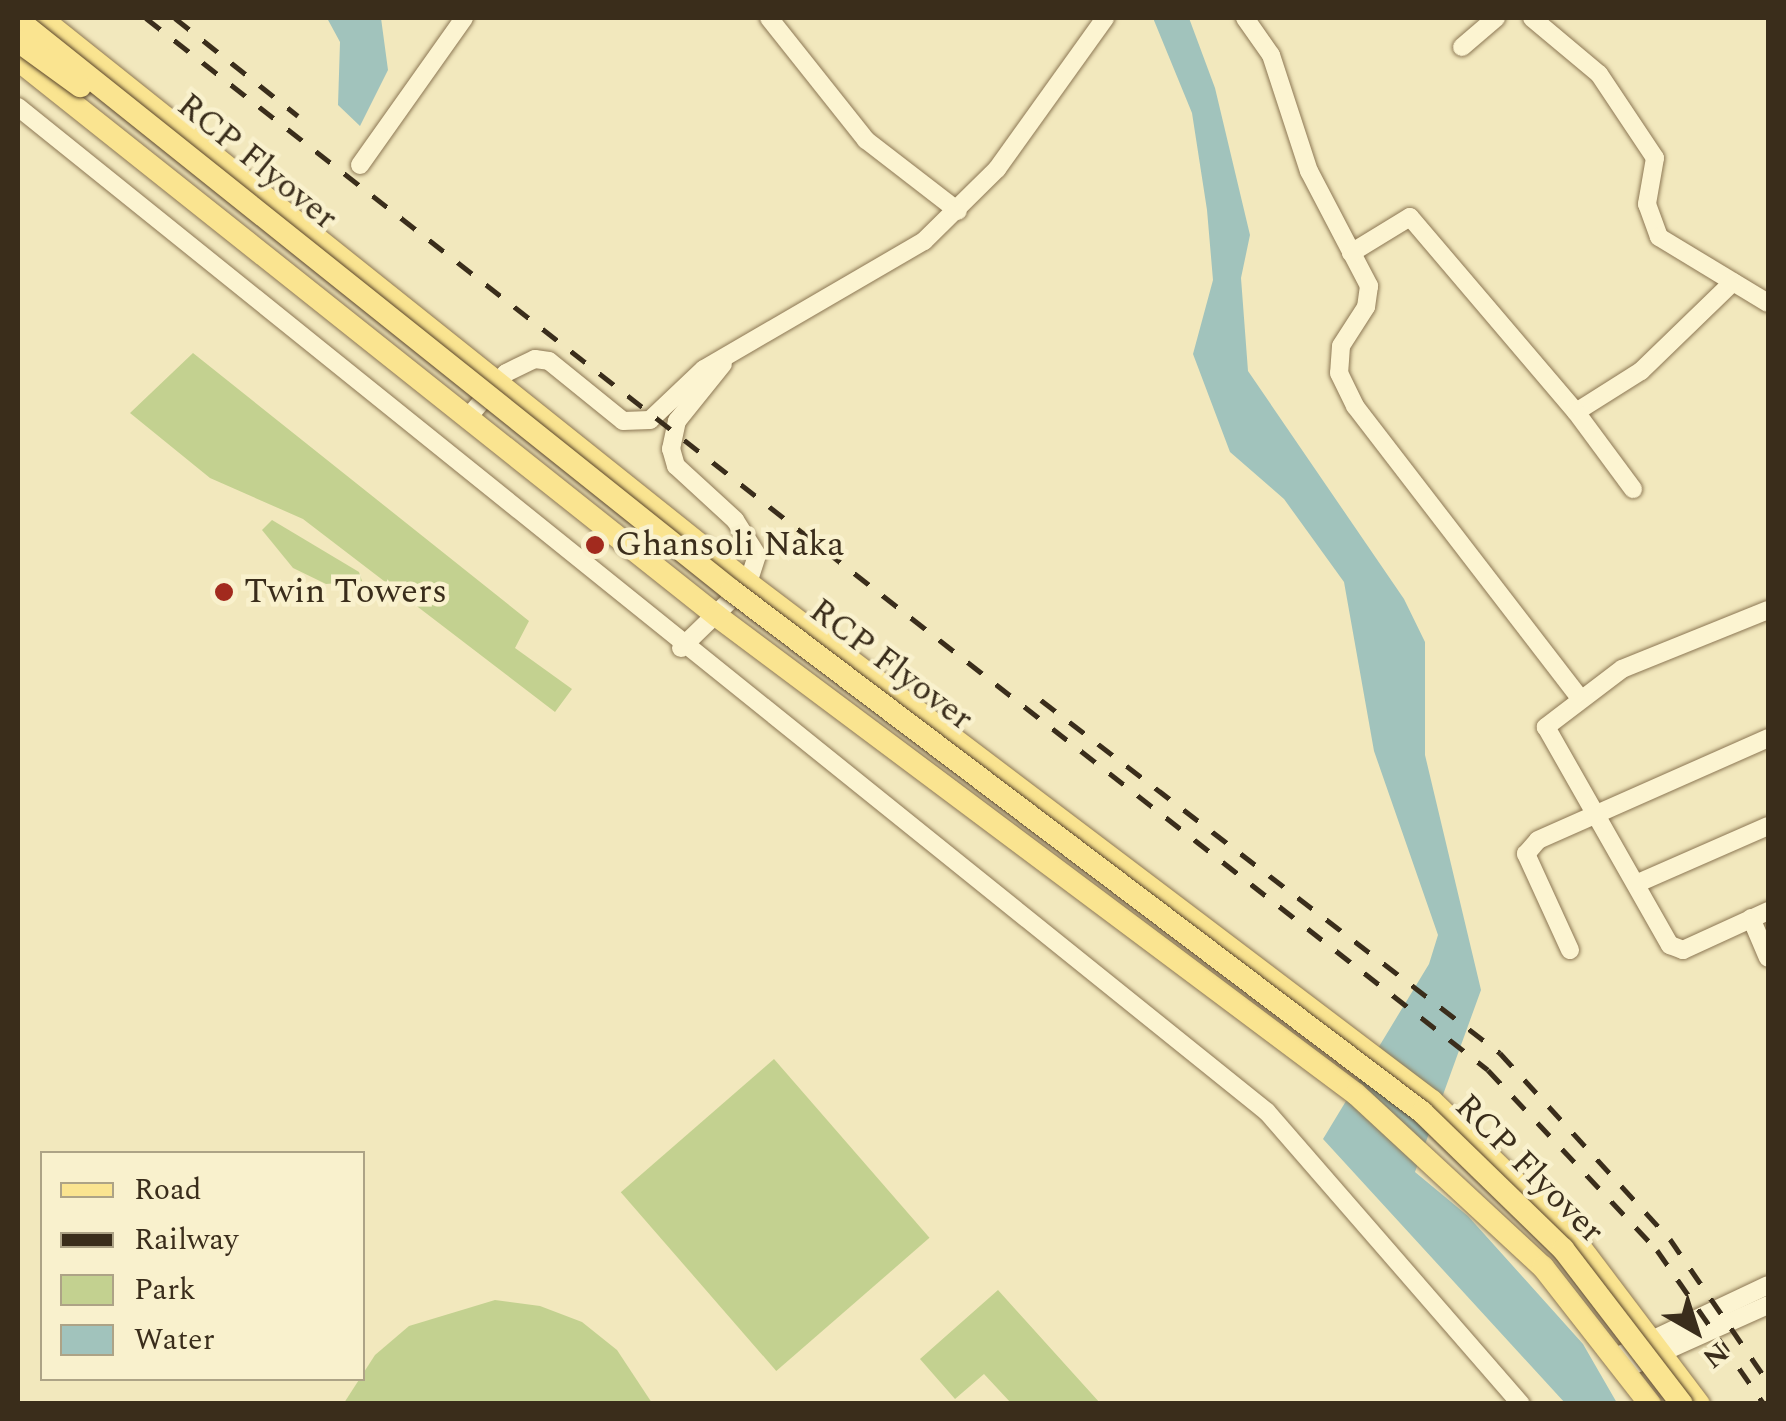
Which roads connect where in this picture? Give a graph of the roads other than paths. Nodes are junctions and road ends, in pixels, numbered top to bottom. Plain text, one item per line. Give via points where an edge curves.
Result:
1 (41, 18) edge
2 (464, 18) edge
3 (769, 18) edge
4 (1105, 18) edge
5 (1245, 18) edge
6 (1496, 18) edge
7 (1532, 18) edge
8 (18, 20) edge
9 (18, 40) edge
10 (1462, 46) dead end
11 (18, 60) edge
12 (18, 107) edge
13 (360, 166) dead end
14 (958, 211) junction
15 (1351, 253) junction
16 (1734, 282) junction
17 (1768, 303) edge
18 (723, 364) junction
19 (498, 382) junction
20 (1576, 412) junction
21 (470, 414) junction
22 (1633, 490) dead end
23 (748, 583) junction
24 (1768, 612) edge
25 (717, 616) junction
26 (682, 648) junction
27 (1579, 698) junction
28 (1768, 738) edge
29 (1599, 811) junction
30 (1768, 826) edge
31 (1638, 884) junction
32 (1760, 915) edge
33 (1570, 950) dead end
34 (1768, 958) edge
35 (1768, 1286) edge
36 (1768, 1306) edge
37 (1659, 1343) junction
38 (1621, 1363) junction
39 (1521, 1404) edge
40 (1650, 1404) edge
41 (1667, 1404) edge
42 (1682, 1404) edge
43 (1700, 1404) edge

1 - 19 main road
2 - 13 street
3 - 14 street via 866,140
4 - 14 street
5 - 15 street via 1270,55 1310,171
6 - 10 street
7 - 16 street via 1599,74 1655,158 1647,204 1658,237
8 - 42 main road, RCP Flyover, bridge via 732,590 1422,1112 1563,1249
9 - 41 main road, RCP Flyover, bridge via 722,601 1401,1112 1553,1258
11 - 21 main road
12 - 26 street
14 - 18 street via 888,266
15 - 20 street via 1410,217
15 - 27 street via 1371,295 1341,346 1339,372 1355,406
16 - 17 street
16 - 20 street via 1640,370
18 - 19 street via 704,370 640,422 623,420 550,362 520,364
18 - 23 street via 677,421 671,450 676,466 752,539 757,555
19 - 21 street
19 - 23 main road
20 - 22 street
21 - 25 main road
23 - 25 street
23 - 37 main road via 1432,1101 1530,1192
24 - 27 street via 1622,669
25 - 26 street
25 - 38 main road via 1381,1115 1532,1256
26 - 39 street via 1267,1112
27 - 29 street via 1546,727
28 - 29 street
29 - 31 street
29 - 33 street via 1538,840 1526,854
30 - 31 street
31 - 32 street via 1670,944 1682,950
32 - 34 street
35 - 37 street
36 - 37 street
37 - 38 street
37 - 43 main road
38 - 40 main road

